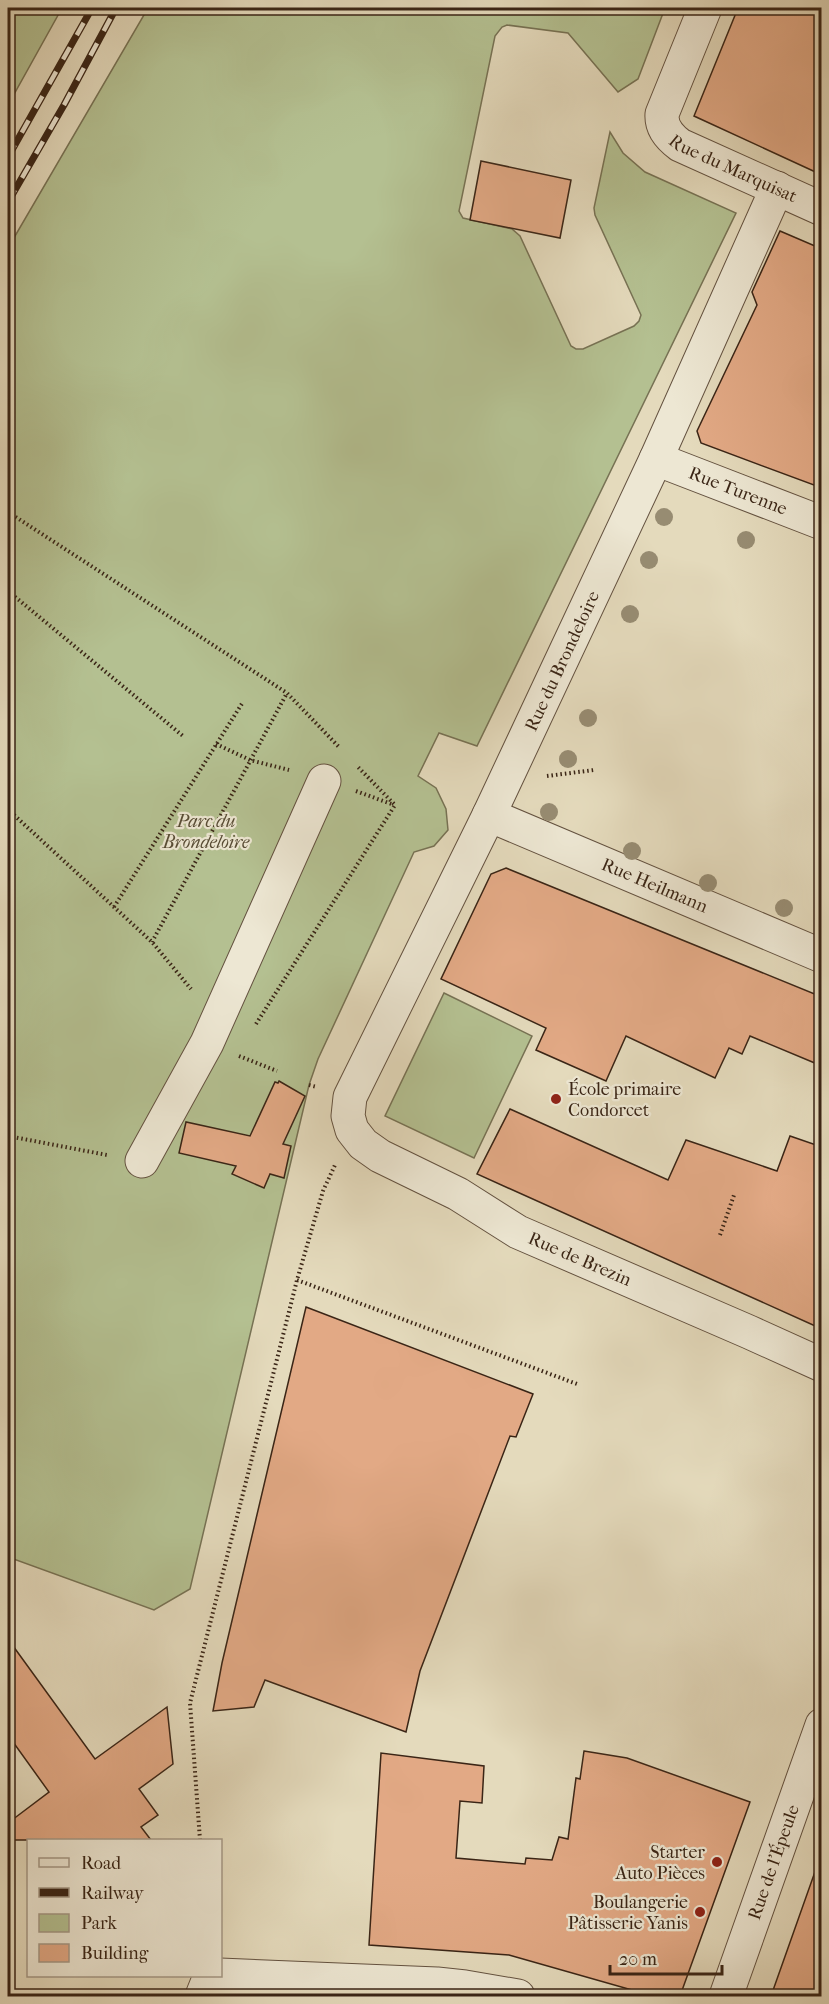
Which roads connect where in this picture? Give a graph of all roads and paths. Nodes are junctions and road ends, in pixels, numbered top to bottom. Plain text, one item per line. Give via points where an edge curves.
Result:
1 (705, 8) edge
2 (777, 188) junction
3 (822, 209) edge
4 (656, 459) junction
5 (8, 512) edge
6 (822, 523) edge
7 (8, 591) edge
8 (286, 693) junction
9 (243, 702) dead end
10 (183, 736) dead end
11 (341, 749) dead end
12 (356, 765) dead end
13 (324, 781) dead end
14 (14, 815) dead end
15 (489, 815) junction
16 (114, 907) junction
17 (152, 942) junction
18 (822, 956) edge
19 (218, 1020) junction
20 (352, 1130) junction
21 (8, 1136) edge
22 (142, 1161) joint
23 (734, 1195) dead end
24 (720, 1235) dead end
25 (297, 1280) junction
26 (822, 1365) edge
27 (577, 1384) dead end
28 (822, 1725) edge
29 (200, 1839) edge
30 (222, 1975) edge
31 (210, 1977) edge
32 (435, 1990) edge
33 (201, 1996) edge
34 (518, 1996) edge
35 (726, 1996) edge

1 - 2 street, Rue du Marquisat via 662,114 663,126 680,145
2 - 3 street, Rue du Marquisat
2 - 4 street, Rue du Brondeloire
4 - 6 street, Rue Turenne
4 - 15 street, Rue du Brondeloire
5 - 8 path
7 - 10 path
8 - 11 path
8 - 17 path
9 - 16 path
12 - 19 path via 395,805 257,1025
13 - 19 street
14 - 16 path
15 - 18 street, Rue Heilmann
15 - 20 street, Rue du Brondeloire via 350,1097 348,1116
16 - 17 path
17 - 19 path
19 - 22 street
20 - 25 path via 323,1191
20 - 26 street, Rue de Brezin via 380,1156 458,1194 518,1232
21 - 22 path
23 - 24 path
25 - 27 path
25 - 29 path via 190,1703
28 - 35 street, Rue de l'Épeule
30 - 32 street
31 - 33 street
32 - 34 street via 465,1987

